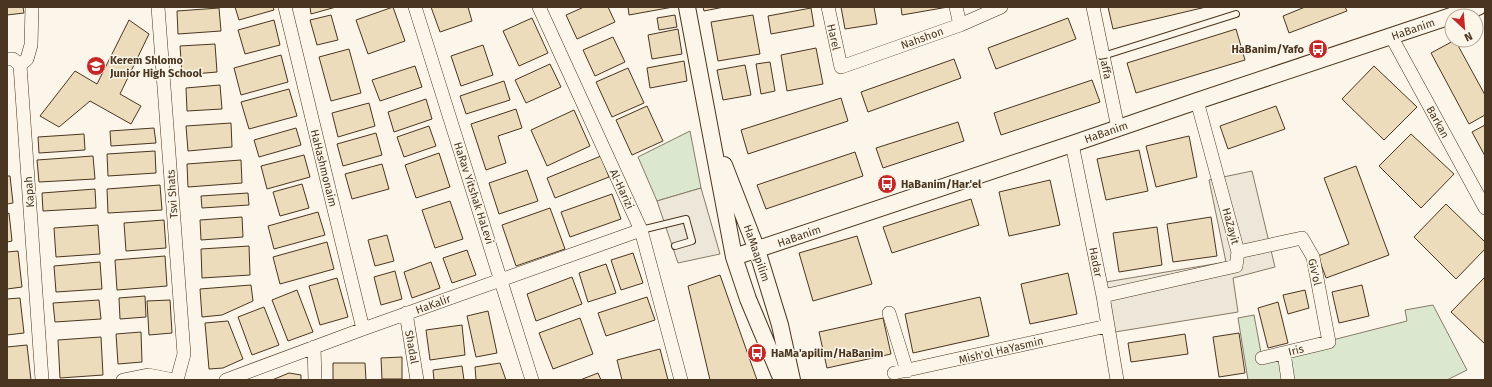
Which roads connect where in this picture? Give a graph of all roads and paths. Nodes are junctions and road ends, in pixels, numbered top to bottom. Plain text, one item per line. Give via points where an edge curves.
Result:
1 (32, 7) edge
2 (158, 7) edge
3 (285, 7) edge
4 (416, 7) edge
5 (539, 7) edge
6 (687, 7) edge
7 (828, 7) edge
8 (956, 7) edge
9 (1001, 7) edge
10 (1093, 7) edge
11 (1478, 7) edge
12 (1236, 14) dead end
13 (960, 25) junction
14 (1391, 36) junction
15 (1103, 56) junction
16 (7, 59) edge
17 (20, 65) junction
18 (841, 68) joint
19 (1197, 101) junction
20 (1118, 128) junction
21 (710, 130) junction
22 (1072, 144) junction
23 (1485, 208) edge
24 (641, 230) junction
25 (675, 246) dead end
26 (757, 250) junction
27 (1238, 252) junction
28 (734, 257) junction
29 (501, 279) junction
30 (1103, 296) junction
31 (406, 313) junction
32 (889, 313) dead end
33 (1107, 326) junction
34 (363, 329) junction
35 (1329, 342) joint
36 (314, 347) junction
37 (1284, 353) junction
38 (1262, 358) dead end
39 (42, 380) edge
40 (123, 380) edge
41 (175, 380) edge
42 (226, 380) edge
43 (315, 380) edge
44 (418, 380) edge
45 (532, 380) edge
46 (681, 380) edge
47 (782, 380) edge
48 (792, 380) edge
49 (1117, 380) edge
50 (1288, 380) edge

1 - 17 street via 31,45 27,59
2 - 41 street, Tsvi Shats via 184,354
3 - 34 street, HaHashmonaim
4 - 29 street, HaRav Yitshak HaLevi
5 - 24 street, Al-Harizi
6 - 21 street, HaMaapilim
7 - 18 street, Harel
8 - 13 street
9 - 13 street, Nahshon
10 - 15 street, Jaffa
11 - 14 street, HaBanim
12 - 15 lane
13 - 18 street, Nahshon
14 - 19 street, HaBanim
14 - 23 street, Barkan
15 - 20 street, Jaffa
16 - 17 street via 12,59
17 - 39 street, Kapah
19 - 20 street, HaBanim
19 - 27 street, HaZayit
20 - 22 street, HaBanim
21 - 26 street, HaMaapilim
21 - 28 street, HaMaapilim
22 - 26 street, HaBanim
22 - 30 street, Hadar
24 - 25 lane via 686,219 692,241
24 - 29 street, HaKalir
24 - 46 street, Al-Harizi
26 - 28 street, HaBanim
26 - 48 street, HaMaapilim via 780,325
27 - 30 street, HaZayit via 1236,266
27 - 35 street, Giv'ol via 1302,238 1313,257
28 - 47 street, HaMaapilim via 748,299
29 - 31 street, HaKalir
29 - 45 street, HaRav Yitshak HaLevi
30 - 33 street, Hadar
31 - 34 street, HaKalir
31 - 44 street, Shadal
32 - 33 street, Mish'ol HaYasmin via 900,372
33 - 49 street, Hadar
34 - 36 street, HaKalir
35 - 37 street, Iris
36 - 42 street, HaKalir
36 - 43 street
37 - 38 street, Iris
37 - 50 street
40 - 41 street via 148,375

